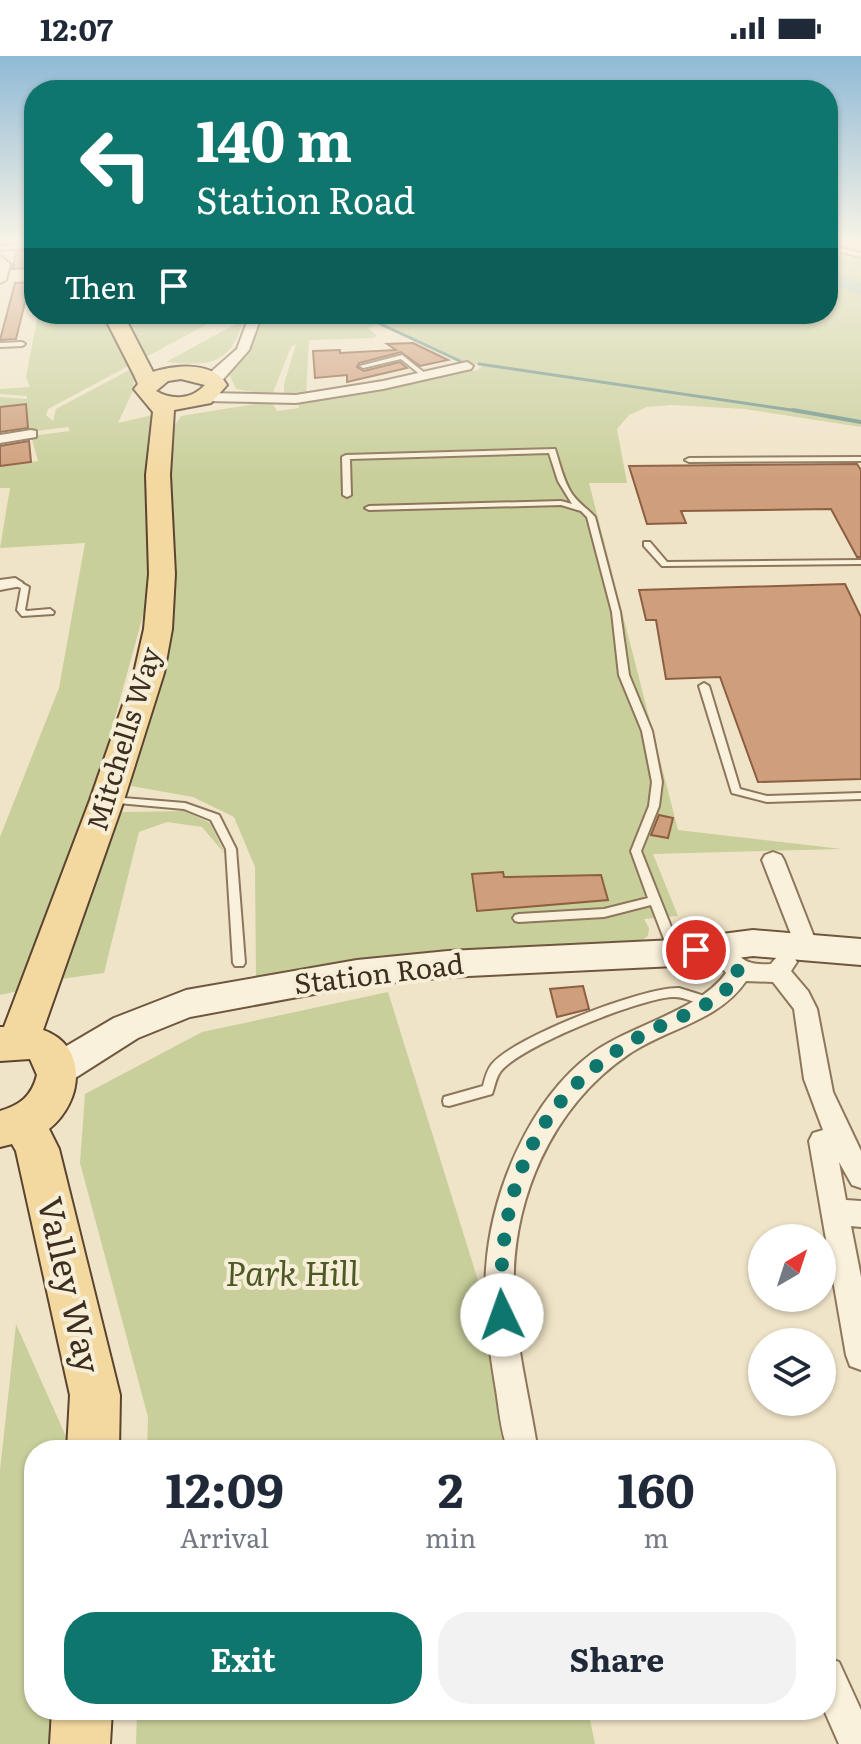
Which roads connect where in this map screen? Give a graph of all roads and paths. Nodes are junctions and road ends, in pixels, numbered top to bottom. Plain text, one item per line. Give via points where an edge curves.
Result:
1 (116, 324) edge
2 (252, 324) edge
3 (22, 344) dead end
4 (0, 345) edge
5 (137, 357) junction
6 (363, 366) dead end
7 (467, 366) dead end
8 (424, 375) junction
9 (206, 382) junction
10 (157, 404) junction
11 (31, 434) dead end
12 (0, 439) edge
13 (861, 459) edge
14 (689, 460) dead end
15 (347, 495) dead end
16 (579, 507) junction
17 (369, 508) dead end
18 (647, 544) dead end
19 (861, 562) edge
20 (8, 584) edge
21 (50, 612) dead end
22 (704, 686) dead end
23 (861, 796) edge
24 (107, 800) junction
25 (773, 860) dead end
26 (655, 900) junction
27 (519, 918) dead end
28 (717, 948) junction
29 (861, 952) edge
30 (675, 953) junction
31 (790, 955) junction
32 (740, 972) junction
33 (245, 977) junction
34 (711, 1002) junction
35 (9, 1042) edge
36 (59, 1069) junction
37 (449, 1101) dead end
38 (12, 1126) edge
39 (822, 1141) dead end
40 (861, 1176) edge
41 (848, 1213) edge
42 (861, 1355) edge
43 (93, 1440) edge
44 (520, 1440) dead end
45 (836, 1697) edge
46 (81, 1720) edge
47 (80, 1744) edge
48 (858, 1744) edge

1 - 5 main road, Mitchells Way
2 - 9 street via 243,350
3 - 4 lane
5 - 9 main road
5 - 10 main road, Mitchells Way
6 - 8 lane via 402,357
7 - 8 street
8 - 9 street via 296,399 237,396
9 - 10 main road via 178,411
9 - 10 main road via 162,376
10 - 24 main road, Mitchells Way via 162,542 158,629 136,719
11 - 12 street
13 - 14 lane
15 - 16 lane via 346,457 552,451 563,486
16 - 17 lane via 531,503
16 - 26 lane via 593,521 616,612 624,675 647,731 657,782 654,806 636,851
18 - 19 lane via 665,564
20 - 21 lane via 25,587 25,614
22 - 23 lane via 736,791 767,799
24 - 33 lane via 185,806 215,818 231,849
24 - 35 main road, Mitchells Way
25 - 31 street
26 - 27 lane via 604,913
26 - 30 lane
28 - 30 main road, Station Road
28 - 31 main road, Station Road via 753,943
28 - 32 street
29 - 31 main road, Station Road
30 - 33 main road, Station Road
31 - 32 street, Station Road via 759,975
31 - 40 street via 806,1004 817,1081
32 - 34 street
33 - 36 main road, Station Road via 150,1016
34 - 37 lane via 677,991 652,994 532,1044 502,1062 492,1073 488,1090
34 - 44 street via 623,1045 594,1066 543,1122 525,1158 500,1270
35 - 36 main road via 46,1049
36 - 38 main road via 51,1099 40,1112
38 - 43 main road, Valley Way via 37,1149 95,1395
39 - 41 street
41 - 42 street
45 - 48 street
46 - 47 main road

